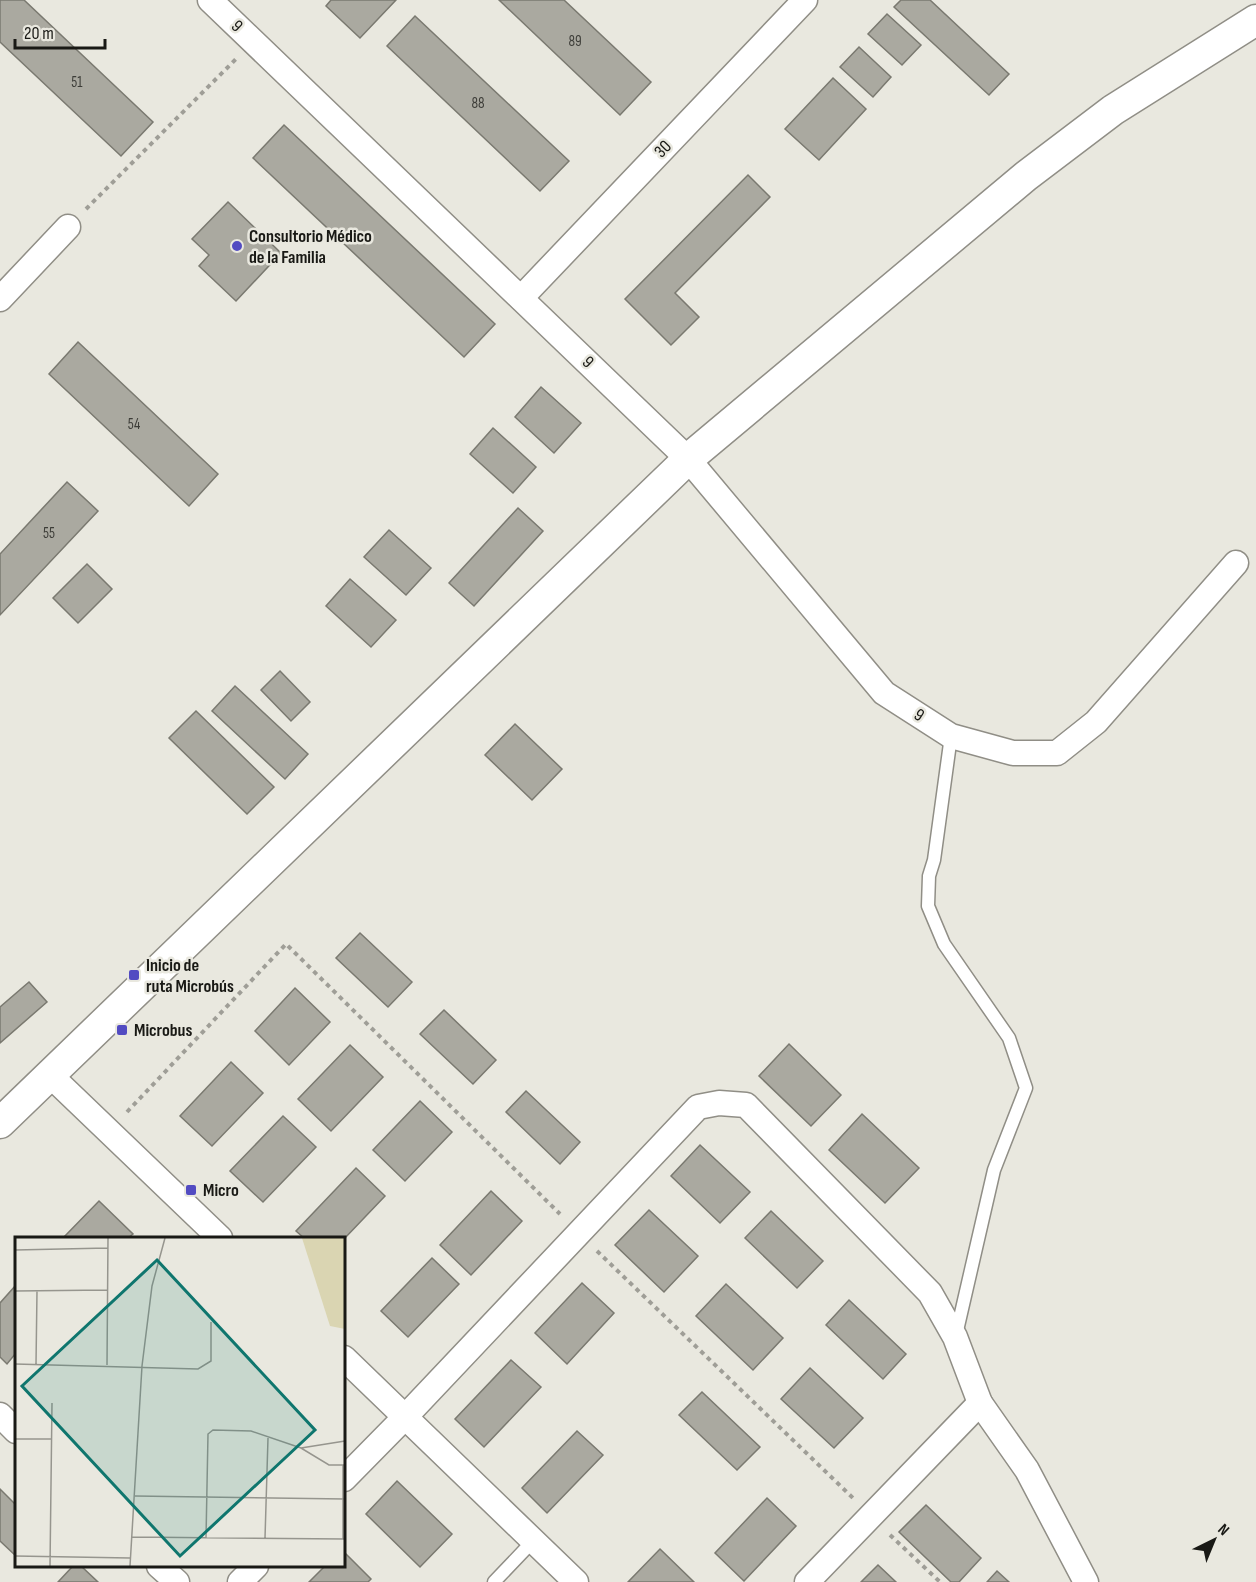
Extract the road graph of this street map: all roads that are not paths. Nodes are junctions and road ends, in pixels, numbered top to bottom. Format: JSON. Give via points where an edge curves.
{"nodes":[{"id":1,"x":210,"y":0,"type":"edge"},
{"id":2,"x":805,"y":0,"type":"edge"},
{"id":3,"x":1256,"y":20,"type":"edge"},
{"id":4,"x":68,"y":227,"type":"road end"},
{"id":5,"x":521,"y":298,"type":"junction"},
{"id":6,"x":0,"y":299,"type":"edge"},
{"id":7,"x":688,"y":459,"type":"junction"},
{"id":8,"x":1236,"y":563,"type":"dead end"},
{"id":9,"x":951,"y":736,"type":"junction"},
{"id":10,"x":51,"y":1076,"type":"junction"},
{"id":11,"x":0,"y":1123,"type":"edge"},
{"id":12,"x":218,"y":1237,"type":"edge"},
{"id":13,"x":955,"y":1337,"type":"junction"},
{"id":14,"x":345,"y":1359,"type":"edge"},
{"id":15,"x":980,"y":1403,"type":"junction"},
{"id":16,"x":0,"y":1415,"type":"edge"},
{"id":17,"x":405,"y":1417,"type":"junction"},
{"id":18,"x":15,"y":1430,"type":"edge"},
{"id":19,"x":345,"y":1478,"type":"edge"},
{"id":20,"x":533,"y":1540,"type":"junction"},
{"id":21,"x":160,"y":1567,"type":"edge"},
{"id":22,"x":255,"y":1567,"type":"edge"},
{"id":23,"x":177,"y":1582,"type":"edge"},
{"id":24,"x":240,"y":1582,"type":"edge"},
{"id":25,"x":494,"y":1582,"type":"edge"},
{"id":26,"x":576,"y":1582,"type":"edge"},
{"id":27,"x":807,"y":1582,"type":"edge"},
{"id":28,"x":1086,"y":1582,"type":"edge"}],
"edges":[{"from":1,"to":5,"type":"street","name":"9"},
{"from":2,"to":5,"type":"street","name":"30"},
{"from":3,"to":7,"type":"street","via":[[1113,110],[1026,176]]},
{"from":4,"to":6,"type":"street"},
{"from":5,"to":7,"type":"street","name":"9"},
{"from":7,"to":9,"type":"street","name":"9","via":[[884,693]]},
{"from":7,"to":10,"type":"street"},
{"from":8,"to":9,"type":"street","name":"9","via":[[1096,722],[1057,753],[1013,753]]},
{"from":9,"to":13,"type":"lane","via":[[929,876],[928,906],[944,944],[1009,1038],[1026,1088],[994,1170]]},
{"from":10,"to":11,"type":"street"},
{"from":10,"to":12,"type":"street"},
{"from":13,"to":15,"type":"street"},
{"from":13,"to":17,"type":"street","via":[[930,1293],[746,1105],[719,1102],[699,1107]]},
{"from":14,"to":17,"type":"street"},
{"from":15,"to":27,"type":"street"},
{"from":15,"to":28,"type":"street","via":[[1027,1470]]},
{"from":16,"to":18,"type":"street"},
{"from":17,"to":19,"type":"street"},
{"from":17,"to":20,"type":"street"},
{"from":20,"to":25,"type":"lane"},
{"from":20,"to":26,"type":"street"},
{"from":21,"to":23,"type":"street"},
{"from":22,"to":24,"type":"street"}]}
